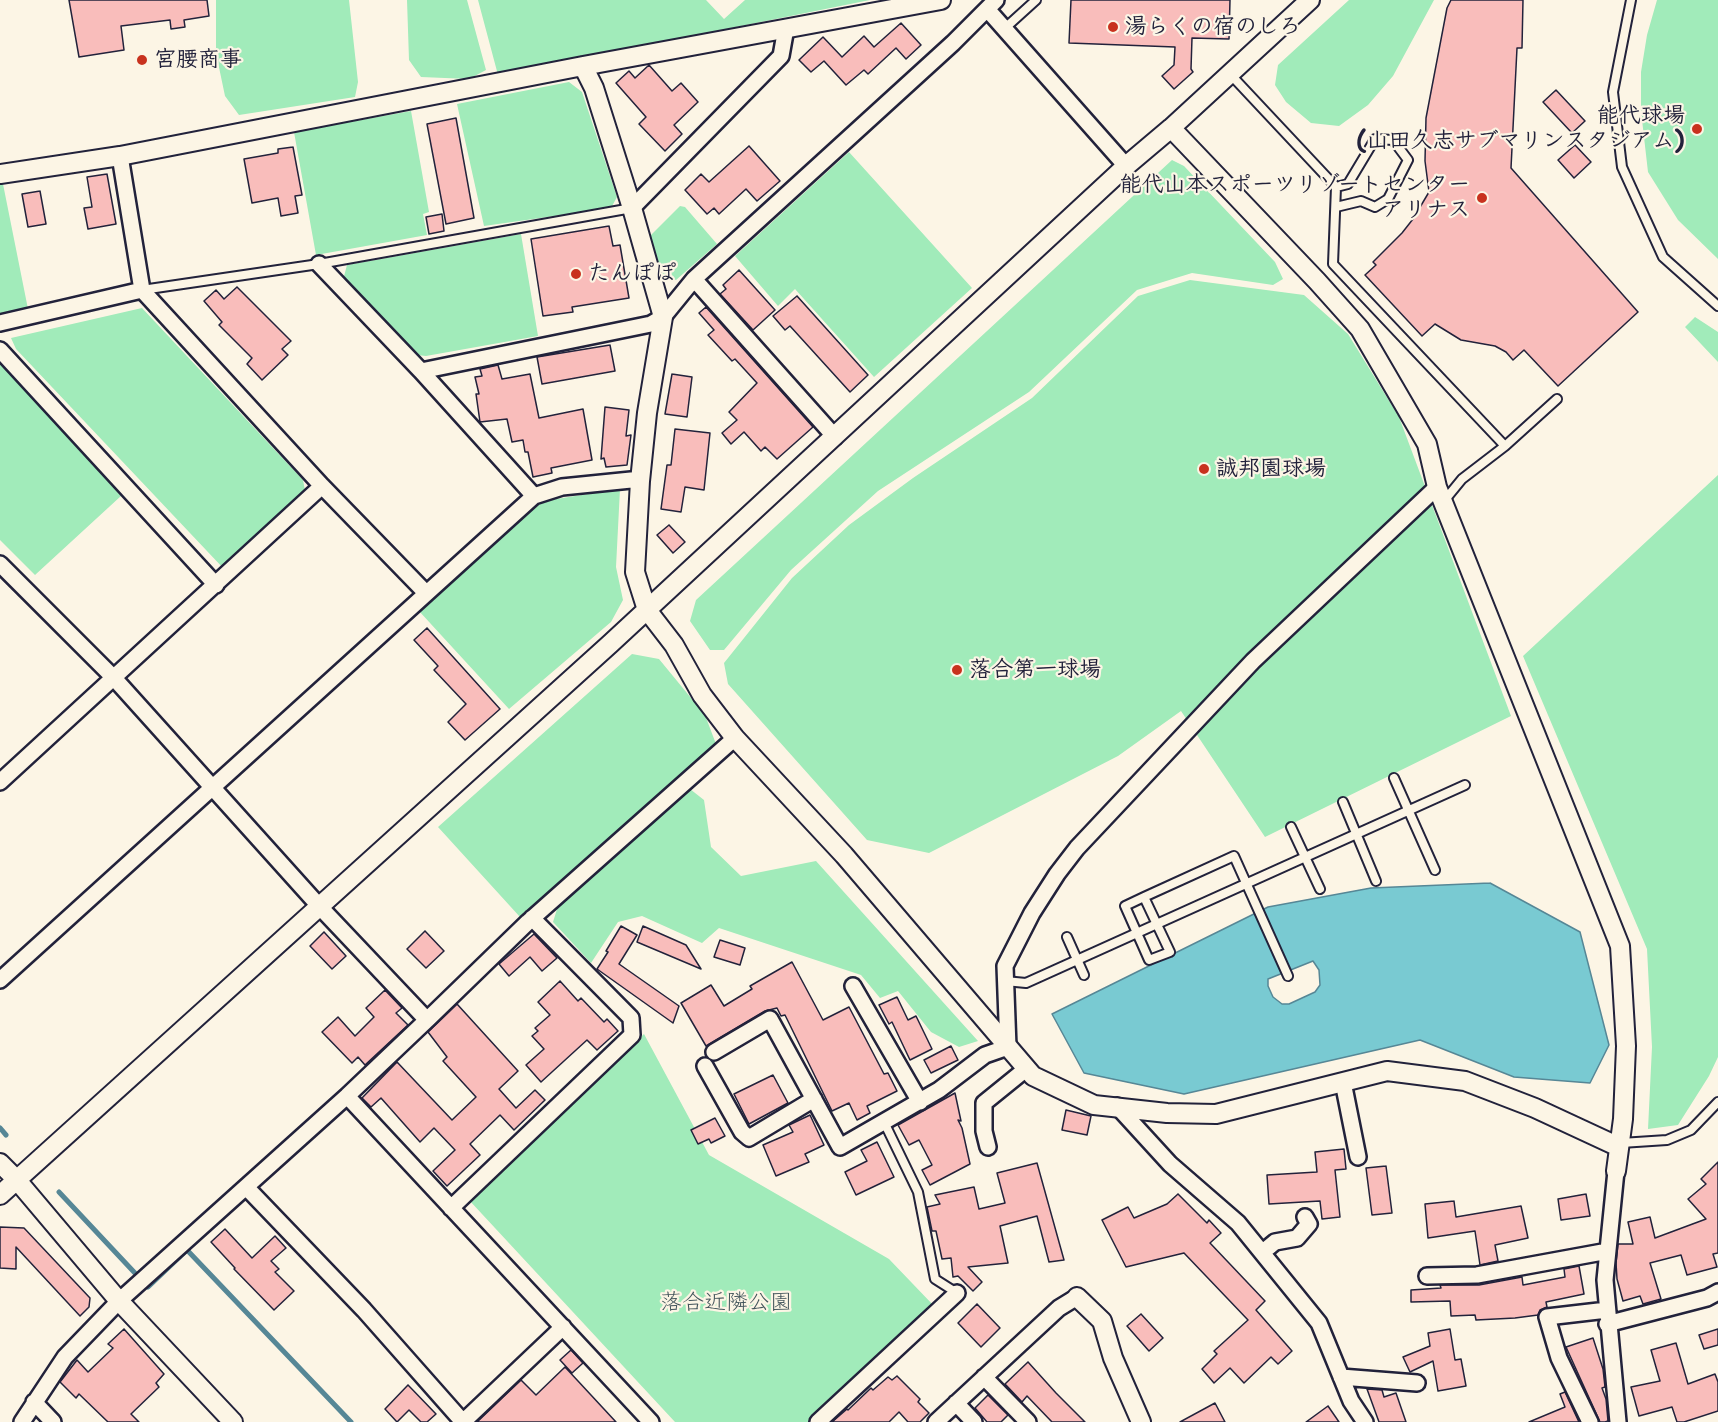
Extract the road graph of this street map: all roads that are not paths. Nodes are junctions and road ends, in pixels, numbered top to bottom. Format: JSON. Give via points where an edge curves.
{"nodes":[{"id":1,"x":941,"y":0,"type":"edge"},
{"id":2,"x":1036,"y":0,"type":"edge"},
{"id":3,"x":1310,"y":0,"type":"edge"},
{"id":4,"x":1631,"y":0,"type":"edge"},
{"id":5,"x":991,"y":4,"type":"edge"},
{"id":6,"x":786,"y":28,"type":"junction"},
{"id":7,"x":1004,"y":29,"type":"junction"},
{"id":8,"x":584,"y":66,"type":"junction"},
{"id":9,"x":1230,"y":74,"type":"junction"},
{"id":10,"x":1171,"y":128,"type":"junction"},
{"id":11,"x":120,"y":156,"type":"junction"},
{"id":12,"x":1126,"y":166,"type":"junction"},
{"id":13,"x":0,"y":174,"type":"edge"},
{"id":14,"x":1336,"y":187,"type":"junction"},
{"id":15,"x":1336,"y":207,"type":"junction"},
{"id":16,"x":632,"y":208,"type":"junction"},
{"id":17,"x":319,"y":264,"type":"junction"},
{"id":18,"x":694,"y":279,"type":"junction"},
{"id":19,"x":142,"y":290,"type":"junction"},
{"id":20,"x":1718,"y":306,"type":"edge"},
{"id":21,"x":663,"y":317,"type":"junction"},
{"id":22,"x":0,"y":323,"type":"edge"},
{"id":23,"x":0,"y":350,"type":"edge"},
{"id":24,"x":421,"y":371,"type":"junction"},
{"id":25,"x":1557,"y":399,"type":"dead end"},
{"id":26,"x":835,"y":437,"type":"junction"},
{"id":27,"x":1505,"y":446,"type":"junction"},
{"id":28,"x":640,"y":482,"type":"junction"},
{"id":29,"x":322,"y":486,"type":"junction"},
{"id":30,"x":1440,"y":495,"type":"junction"},
{"id":31,"x":534,"y":496,"type":"junction"},
{"id":32,"x":3,"y":575,"type":"edge"},
{"id":33,"x":216,"y":585,"type":"junction"},
{"id":34,"x":426,"y":593,"type":"junction"},
{"id":35,"x":647,"y":610,"type":"junction"},
{"id":36,"x":114,"y":678,"type":"junction"},
{"id":37,"x":735,"y":738,"type":"junction"},
{"id":38,"x":1394,"y":778,"type":"dead end"},
{"id":39,"x":0,"y":782,"type":"edge"},
{"id":40,"x":1465,"y":785,"type":"dead end"},
{"id":41,"x":211,"y":787,"type":"junction"},
{"id":42,"x":1343,"y":802,"type":"dead end"},
{"id":43,"x":1408,"y":810,"type":"junction"},
{"id":44,"x":1292,"y":827,"type":"dead end"},
{"id":45,"x":1356,"y":833,"type":"junction"},
{"id":46,"x":1304,"y":857,"type":"junction"},
{"id":47,"x":1436,"y":870,"type":"dead end"},
{"id":48,"x":1376,"y":881,"type":"dead end"},
{"id":49,"x":1246,"y":883,"type":"junction"},
{"id":50,"x":1320,"y":889,"type":"dead end"},
{"id":51,"x":1144,"y":897,"type":"junction"},
{"id":52,"x":320,"y":907,"type":"junction"},
{"id":53,"x":532,"y":918,"type":"junction"},
{"id":54,"x":1158,"y":923,"type":"junction"},
{"id":55,"x":1137,"y":932,"type":"junction"},
{"id":56,"x":1067,"y":937,"type":"dead end"},
{"id":57,"x":1077,"y":960,"type":"junction"},
{"id":58,"x":1084,"y":975,"type":"dead end"},
{"id":59,"x":1288,"y":976,"type":"dead end"},
{"id":60,"x":0,"y":980,"type":"edge"},
{"id":61,"x":1005,"y":981,"type":"junction"},
{"id":62,"x":853,"y":986,"type":"dead end"},
{"id":63,"x":427,"y":1020,"type":"junction"},
{"id":64,"x":1008,"y":1047,"type":"junction"},
{"id":65,"x":714,"y":1052,"type":"dead end"},
{"id":66,"x":705,"y":1066,"type":"dead end"},
{"id":67,"x":1026,"y":1069,"type":"junction"},
{"id":68,"x":1343,"y":1082,"type":"junction"},
{"id":69,"x":347,"y":1096,"type":"junction"},
{"id":70,"x":814,"y":1099,"type":"junction"},
{"id":71,"x":920,"y":1102,"type":"junction"},
{"id":72,"x":1718,"y":1102,"type":"edge"},
{"id":73,"x":1117,"y":1107,"type":"junction"},
{"id":74,"x":884,"y":1121,"type":"junction"},
{"id":75,"x":1620,"y":1145,"type":"junction"},
{"id":76,"x":988,"y":1147,"type":"dead end"},
{"id":77,"x":1358,"y":1157,"type":"dead end"},
{"id":78,"x":0,"y":1163,"type":"edge"},
{"id":79,"x":1616,"y":1171,"type":"joint"},
{"id":80,"x":16,"y":1179,"type":"junction"},
{"id":81,"x":246,"y":1187,"type":"junction"},
{"id":82,"x":0,"y":1195,"type":"edge"},
{"id":83,"x":451,"y":1208,"type":"junction"},
{"id":84,"x":1305,"y":1217,"type":"dead end"},
{"id":85,"x":1263,"y":1251,"type":"junction"},
{"id":86,"x":1608,"y":1251,"type":"junction"},
{"id":87,"x":1427,"y":1276,"type":"dead end"},
{"id":88,"x":1718,"y":1292,"type":"edge"},
{"id":89,"x":957,"y":1293,"type":"joint"},
{"id":90,"x":1077,"y":1297,"type":"joint"},
{"id":91,"x":119,"y":1301,"type":"junction"},
{"id":92,"x":1607,"y":1317,"type":"junction"},
{"id":93,"x":564,"y":1327,"type":"junction"},
{"id":94,"x":984,"y":1377,"type":"junction"},
{"id":95,"x":1341,"y":1377,"type":"junction"},
{"id":96,"x":1417,"y":1383,"type":"dead end"},
{"id":97,"x":34,"y":1402,"type":"junction"},
{"id":98,"x":956,"y":1403,"type":"junction"},
{"id":99,"x":22,"y":1422,"type":"edge"},
{"id":100,"x":53,"y":1422,"type":"edge"},
{"id":101,"x":232,"y":1422,"type":"edge"},
{"id":102,"x":463,"y":1422,"type":"edge"},
{"id":103,"x":651,"y":1422,"type":"edge"},
{"id":104,"x":818,"y":1422,"type":"edge"},
{"id":105,"x":936,"y":1422,"type":"edge"},
{"id":106,"x":974,"y":1422,"type":"edge"},
{"id":107,"x":1028,"y":1422,"type":"edge"},
{"id":108,"x":1141,"y":1422,"type":"edge"},
{"id":109,"x":1365,"y":1422,"type":"edge"},
{"id":110,"x":1590,"y":1422,"type":"edge"},
{"id":111,"x":1618,"y":1422,"type":"edge"}],
"edges":[{"from":1,"to":6,"type":"street"},
{"from":2,"to":7,"type":"lane"},
{"from":3,"to":9,"type":"street"},
{"from":4,"to":20,"type":"lane","via":[[1613,92],[1622,167],[1663,257]]},
{"from":5,"to":7,"type":"street"},
{"from":5,"to":18,"type":"street"},
{"from":6,"to":8,"type":"street"},
{"from":6,"to":16,"type":"street","via":[[781,56]]},
{"from":7,"to":12,"type":"street"},
{"from":8,"to":11,"type":"street"},
{"from":8,"to":16,"type":"street"},
{"from":9,"to":10,"type":"street"},
{"from":9,"to":14,"type":"lane"},
{"from":10,"to":12,"type":"street"},
{"from":10,"to":30,"type":"street","via":[[1360,329],[1426,444]]},
{"from":11,"to":13,"type":"street"},
{"from":11,"to":19,"type":"street"},
{"from":12,"to":26,"type":"street"},
{"from":14,"to":15,"type":"lane"},
{"from":14,"to":15,"type":"lane","via":[[1348,184],[1375,139],[1393,140],[1408,160],[1388,199],[1375,207],[1361,201]]},
{"from":15,"to":27,"type":"lane","via":[[1333,264]]},
{"from":16,"to":17,"type":"lane"},
{"from":16,"to":21,"type":"street"},
{"from":17,"to":19,"type":"lane"},
{"from":17,"to":24,"type":"street"},
{"from":18,"to":21,"type":"street"},
{"from":18,"to":26,"type":"street"},
{"from":19,"to":22,"type":"street"},
{"from":19,"to":29,"type":"street"},
{"from":21,"to":24,"type":"street","via":[[651,324]]},
{"from":21,"to":28,"type":"street"},
{"from":23,"to":33,"type":"street"},
{"from":24,"to":31,"type":"street"},
{"from":25,"to":27,"type":"lane"},
{"from":26,"to":35,"type":"street"},
{"from":27,"to":30,"type":"lane"},
{"from":28,"to":31,"type":"street","via":[[562,487]]},
{"from":28,"to":35,"type":"street","via":[[635,572]]},
{"from":29,"to":33,"type":"street"},
{"from":29,"to":34,"type":"street"},
{"from":30,"to":61,"type":"street","via":[[1253,661],[1077,848],[1032,914],[1005,966]]},
{"from":30,"to":75,"type":"street","via":[[1620,946],[1626,1046]]},
{"from":31,"to":34,"type":"street"},
{"from":32,"to":36,"type":"street"},
{"from":33,"to":36,"type":"street"},
{"from":34,"to":41,"type":"street"},
{"from":35,"to":37,"type":"street"},
{"from":35,"to":52,"type":"street"},
{"from":36,"to":39,"type":"street"},
{"from":36,"to":41,"type":"street"},
{"from":37,"to":53,"type":"street"},
{"from":37,"to":64,"type":"street","via":[[844,855]]},
{"from":38,"to":43,"type":"lane"},
{"from":40,"to":43,"type":"lane"},
{"from":41,"to":52,"type":"street"},
{"from":41,"to":60,"type":"street"},
{"from":42,"to":45,"type":"lane"},
{"from":43,"to":45,"type":"lane"},
{"from":43,"to":47,"type":"lane"},
{"from":44,"to":46,"type":"lane"},
{"from":45,"to":46,"type":"lane"},
{"from":45,"to":48,"type":"lane"},
{"from":46,"to":49,"type":"lane"},
{"from":46,"to":50,"type":"lane"},
{"from":49,"to":51,"type":"lane","via":[[1234,856]]},
{"from":49,"to":54,"type":"lane"},
{"from":49,"to":59,"type":"lane"},
{"from":51,"to":54,"type":"lane"},
{"from":51,"to":55,"type":"lane","via":[[1125,906]]},
{"from":52,"to":63,"type":"street"},
{"from":52,"to":80,"type":"street"},
{"from":53,"to":63,"type":"street"},
{"from":53,"to":83,"type":"street","via":[[631,1018],[632,1035]]},
{"from":54,"to":55,"type":"lane"},
{"from":54,"to":55,"type":"lane","via":[[1170,952],[1149,960]]},
{"from":55,"to":57,"type":"lane"},
{"from":56,"to":57,"type":"lane"},
{"from":57,"to":58,"type":"lane"},
{"from":57,"to":61,"type":"lane","via":[[1026,983]]},
{"from":61,"to":64,"type":"street"},
{"from":62,"to":71,"type":"street"},
{"from":63,"to":69,"type":"street"},
{"from":64,"to":67,"type":"street"},
{"from":64,"to":71,"type":"street","via":[[985,1055]]},
{"from":65,"to":70,"type":"street","via":[[770,1019]]},
{"from":66,"to":70,"type":"street","via":[[749,1138]]},
{"from":67,"to":73,"type":"street","via":[[1032,1076],[1094,1105]]},
{"from":67,"to":76,"type":"street","via":[[984,1103]]},
{"from":68,"to":73,"type":"street","via":[[1216,1114]]},
{"from":68,"to":75,"type":"street","via":[[1387,1071],[1465,1081]]},
{"from":68,"to":77,"type":"street"},
{"from":69,"to":81,"type":"street"},
{"from":69,"to":83,"type":"street"},
{"from":70,"to":74,"type":"street","via":[[840,1148]]},
{"from":71,"to":74,"type":"street"},
{"from":72,"to":75,"type":"lane","via":[[1691,1130],[1667,1140]]},
{"from":73,"to":85,"type":"street","via":[[1170,1164],[1238,1223]]},
{"from":74,"to":89,"type":"lane","via":[[918,1192],[935,1279]]},
{"from":75,"to":79,"type":"street"},
{"from":78,"to":80,"type":"street"},
{"from":79,"to":86,"type":"street"},
{"from":80,"to":82,"type":"street"},
{"from":80,"to":91,"type":"street"},
{"from":81,"to":91,"type":"street"},
{"from":81,"to":102,"type":"street"},
{"from":83,"to":93,"type":"street"},
{"from":84,"to":85,"type":"street","via":[[1309,1224],[1297,1238],[1275,1242]]},
{"from":85,"to":95,"type":"street","via":[[1319,1323]]},
{"from":86,"to":87,"type":"street","via":[[1477,1275]]},
{"from":86,"to":92,"type":"street"},
{"from":88,"to":92,"type":"street","via":[[1707,1298]]},
{"from":89,"to":104,"type":"street"},
{"from":90,"to":94,"type":"street","via":[[1059,1308]]},
{"from":90,"to":108,"type":"street","via":[[1102,1321],[1113,1358]]},
{"from":91,"to":97,"type":"street","via":[[65,1358]]},
{"from":91,"to":101,"type":"street"},
{"from":92,"to":110,"type":"street","via":[[1547,1317],[1559,1358]]},
{"from":92,"to":111,"type":"street"},
{"from":93,"to":102,"type":"street"},
{"from":93,"to":103,"type":"street"},
{"from":94,"to":98,"type":"street"},
{"from":94,"to":107,"type":"street"},
{"from":95,"to":96,"type":"street"},
{"from":95,"to":109,"type":"street"},
{"from":97,"to":99,"type":"street"},
{"from":97,"to":100,"type":"street"},
{"from":98,"to":105,"type":"street"},
{"from":98,"to":106,"type":"street"}]}
